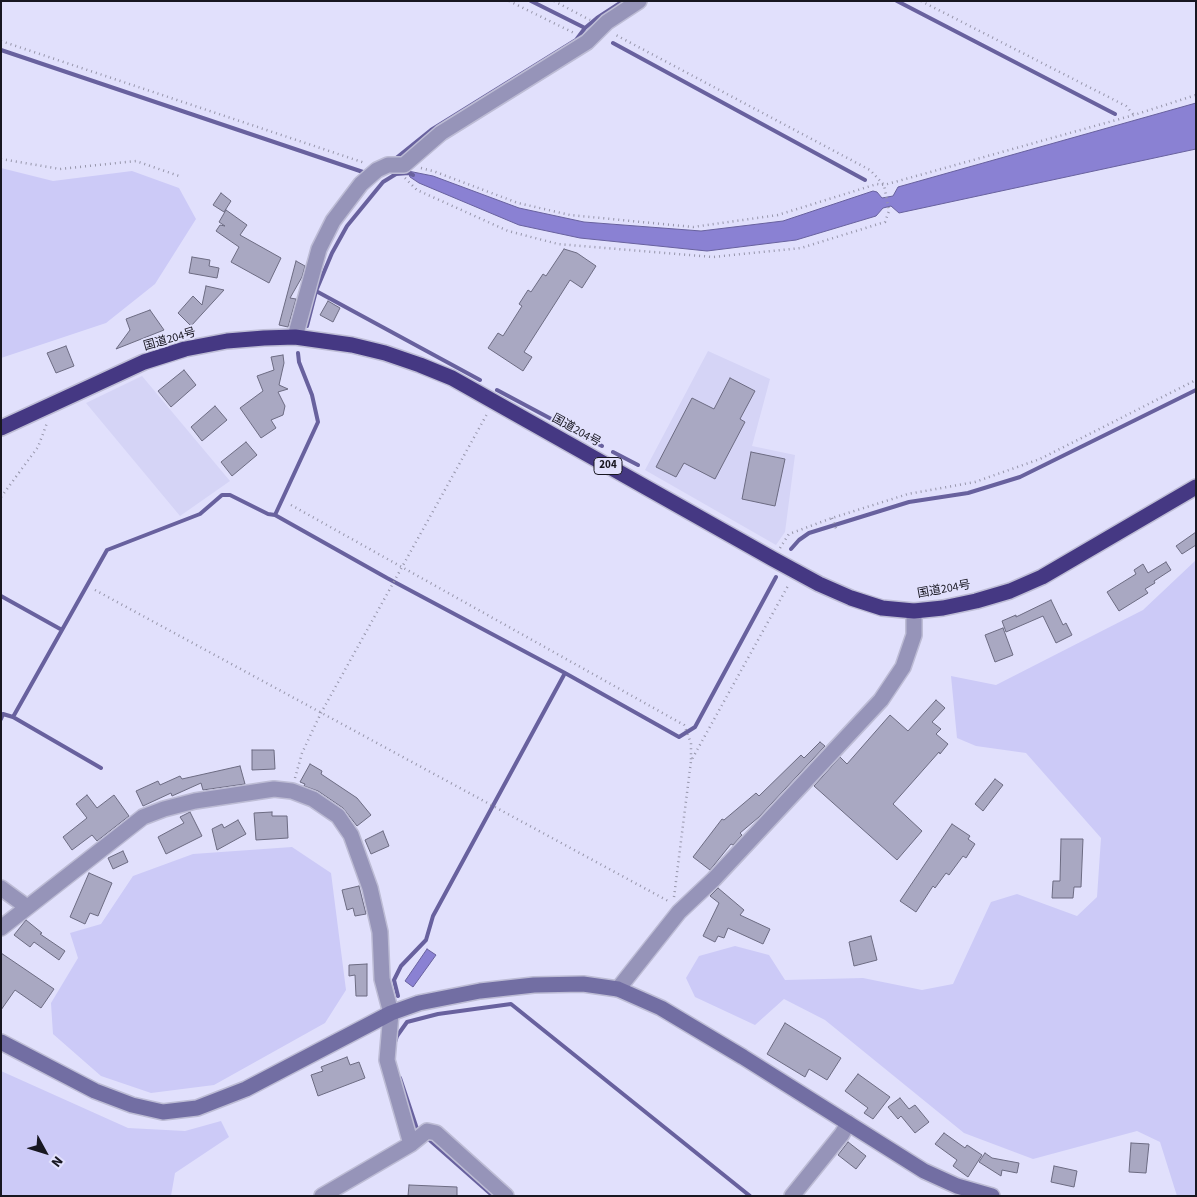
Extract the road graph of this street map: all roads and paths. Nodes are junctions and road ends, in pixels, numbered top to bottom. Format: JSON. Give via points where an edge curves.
{"nodes":[{"id":1,"x":509,"y":1,"type":"edge"},
{"id":2,"x":554,"y":1,"type":"edge"},
{"id":3,"x":639,"y":1,"type":"edge"},
{"id":4,"x":921,"y":1,"type":"edge"},
{"id":5,"x":586,"y":18,"type":"dead end"},
{"id":6,"x":599,"y":28,"type":"junction"},
{"id":7,"x":575,"y":34,"type":"dead end"},
{"id":8,"x":1,"y":40,"type":"edge"},
{"id":9,"x":1196,"y":95,"type":"edge"},
{"id":10,"x":1134,"y":115,"type":"junction"},
{"id":11,"x":1,"y":159,"type":"edge"},
{"id":12,"x":395,"y":169,"type":"junction"},
{"id":13,"x":179,"y":176,"type":"dead end"},
{"id":14,"x":884,"y":184,"type":"junction"},
{"id":15,"x":295,"y":337,"type":"junction"},
{"id":16,"x":1196,"y":380,"type":"edge"},
{"id":17,"x":494,"y":402,"type":"junction"},
{"id":18,"x":47,"y":407,"type":"junction"},
{"id":19,"x":1,"y":428,"type":"edge"},
{"id":20,"x":1196,"y":487,"type":"edge"},
{"id":21,"x":1,"y":497,"type":"edge"},
{"id":22,"x":291,"y":505,"type":"dead end"},
{"id":23,"x":832,"y":518,"type":"junction"},
{"id":24,"x":837,"y":531,"type":"dead end"},
{"id":25,"x":773,"y":559,"type":"junction"},
{"id":26,"x":401,"y":568,"type":"junction"},
{"id":27,"x":796,"y":572,"type":"junction"},
{"id":28,"x":94,"y":590,"type":"dead end"},
{"id":29,"x":914,"y":611,"type":"junction"},
{"id":30,"x":321,"y":713,"type":"junction"},
{"id":31,"x":691,"y":761,"type":"junction"},
{"id":32,"x":292,"y":791,"type":"junction"},
{"id":33,"x":1,"y":888,"type":"edge"},
{"id":34,"x":27,"y":907,"type":"junction"},
{"id":35,"x":1,"y":928,"type":"edge"},
{"id":36,"x":618,"y":989,"type":"junction"},
{"id":37,"x":391,"y":1013,"type":"junction"},
{"id":38,"x":1,"y":1042,"type":"edge"},
{"id":39,"x":848,"y":1123,"type":"junction"},
{"id":40,"x":419,"y":1138,"type":"junction"},
{"id":41,"x":322,"y":1196,"type":"edge"},
{"id":42,"x":506,"y":1196,"type":"edge"},
{"id":43,"x":792,"y":1196,"type":"edge"},
{"id":44,"x":992,"y":1196,"type":"edge"}],
"edges":[{"from":1,"to":7,"type":"path"},
{"from":2,"to":5,"type":"path"},
{"from":3,"to":6,"type":"street"},
{"from":4,"to":10,"type":"path","via":[[1126,106]]},
{"from":6,"to":12,"type":"street","via":[[587,42],[441,133]]},
{"from":6,"to":14,"type":"path","via":[[618,35],[861,165]]},
{"from":8,"to":12,"type":"path","via":[[370,164]]},
{"from":9,"to":10,"type":"path"},
{"from":10,"to":14,"type":"path"},
{"from":11,"to":13,"type":"path","via":[[60,169],[136,161]]},
{"from":12,"to":14,"type":"path","via":[[433,171],[518,203],[570,215],[693,227],[778,214]]},
{"from":12,"to":14,"type":"path","via":[[417,190],[508,231],[558,244],[713,257],[801,248],[885,222],[889,211]]},
{"from":12,"to":15,"type":"street","via":[[361,184],[333,221],[319,249]]},
{"from":15,"to":17,"type":"highway","name":"国道204号","number":"204","via":[[352,344],[386,353],[452,378]]},
{"from":15,"to":18,"type":"highway","name":"国道204号","number":"204","via":[[227,341],[185,349],[144,362]]},
{"from":16,"to":23,"type":"path","via":[[1040,459],[975,482],[908,494]]},
{"from":17,"to":25,"type":"highway","name":"国道204号","number":"204"},
{"from":17,"to":26,"type":"path"},
{"from":18,"to":19,"type":"highway","name":"国道204号","number":"204"},
{"from":18,"to":21,"type":"path","via":[[47,425],[38,447]]},
{"from":20,"to":29,"type":"highway","name":"国道204号","number":"204","via":[[1042,577],[976,601]]},
{"from":22,"to":26,"type":"path"},
{"from":23,"to":24,"type":"path"},
{"from":23,"to":25,"type":"path","via":[[790,534]]},
{"from":25,"to":27,"type":"highway","name":"国道204号","number":"204"},
{"from":26,"to":30,"type":"path"},
{"from":26,"to":31,"type":"path","via":[[684,725],[691,743]]},
{"from":27,"to":29,"type":"highway","name":"国道204号","number":"204","via":[[851,598],[882,608]]},
{"from":27,"to":31,"type":"path"},
{"from":28,"to":30,"type":"path"},
{"from":29,"to":36,"type":"street","via":[[914,635],[903,667],[881,700],[714,879],[679,912]]},
{"from":30,"to":31,"type":"path","via":[[674,904]]},
{"from":30,"to":32,"type":"path","via":[[302,753]]},
{"from":32,"to":34,"type":"street","via":[[274,789],[195,801],[143,818]]},
{"from":32,"to":37,"type":"street","via":[[313,799],[338,816],[352,835],[370,888],[380,932],[382,979]]},
{"from":33,"to":34,"type":"street"},
{"from":34,"to":35,"type":"street"},
{"from":36,"to":37,"type":"street","via":[[583,984],[534,985],[480,991],[419,1003]]},
{"from":36,"to":39,"type":"street","via":[[661,1008]]},
{"from":37,"to":38,"type":"street","via":[[246,1089],[197,1108],[163,1112],[95,1092]]},
{"from":37,"to":40,"type":"street","via":[[387,1060]]},
{"from":39,"to":43,"type":"street"},
{"from":39,"to":44,"type":"street","via":[[924,1170],[957,1186]]},
{"from":40,"to":41,"type":"street"},
{"from":40,"to":42,"type":"street","via":[[436,1133]]}]}
